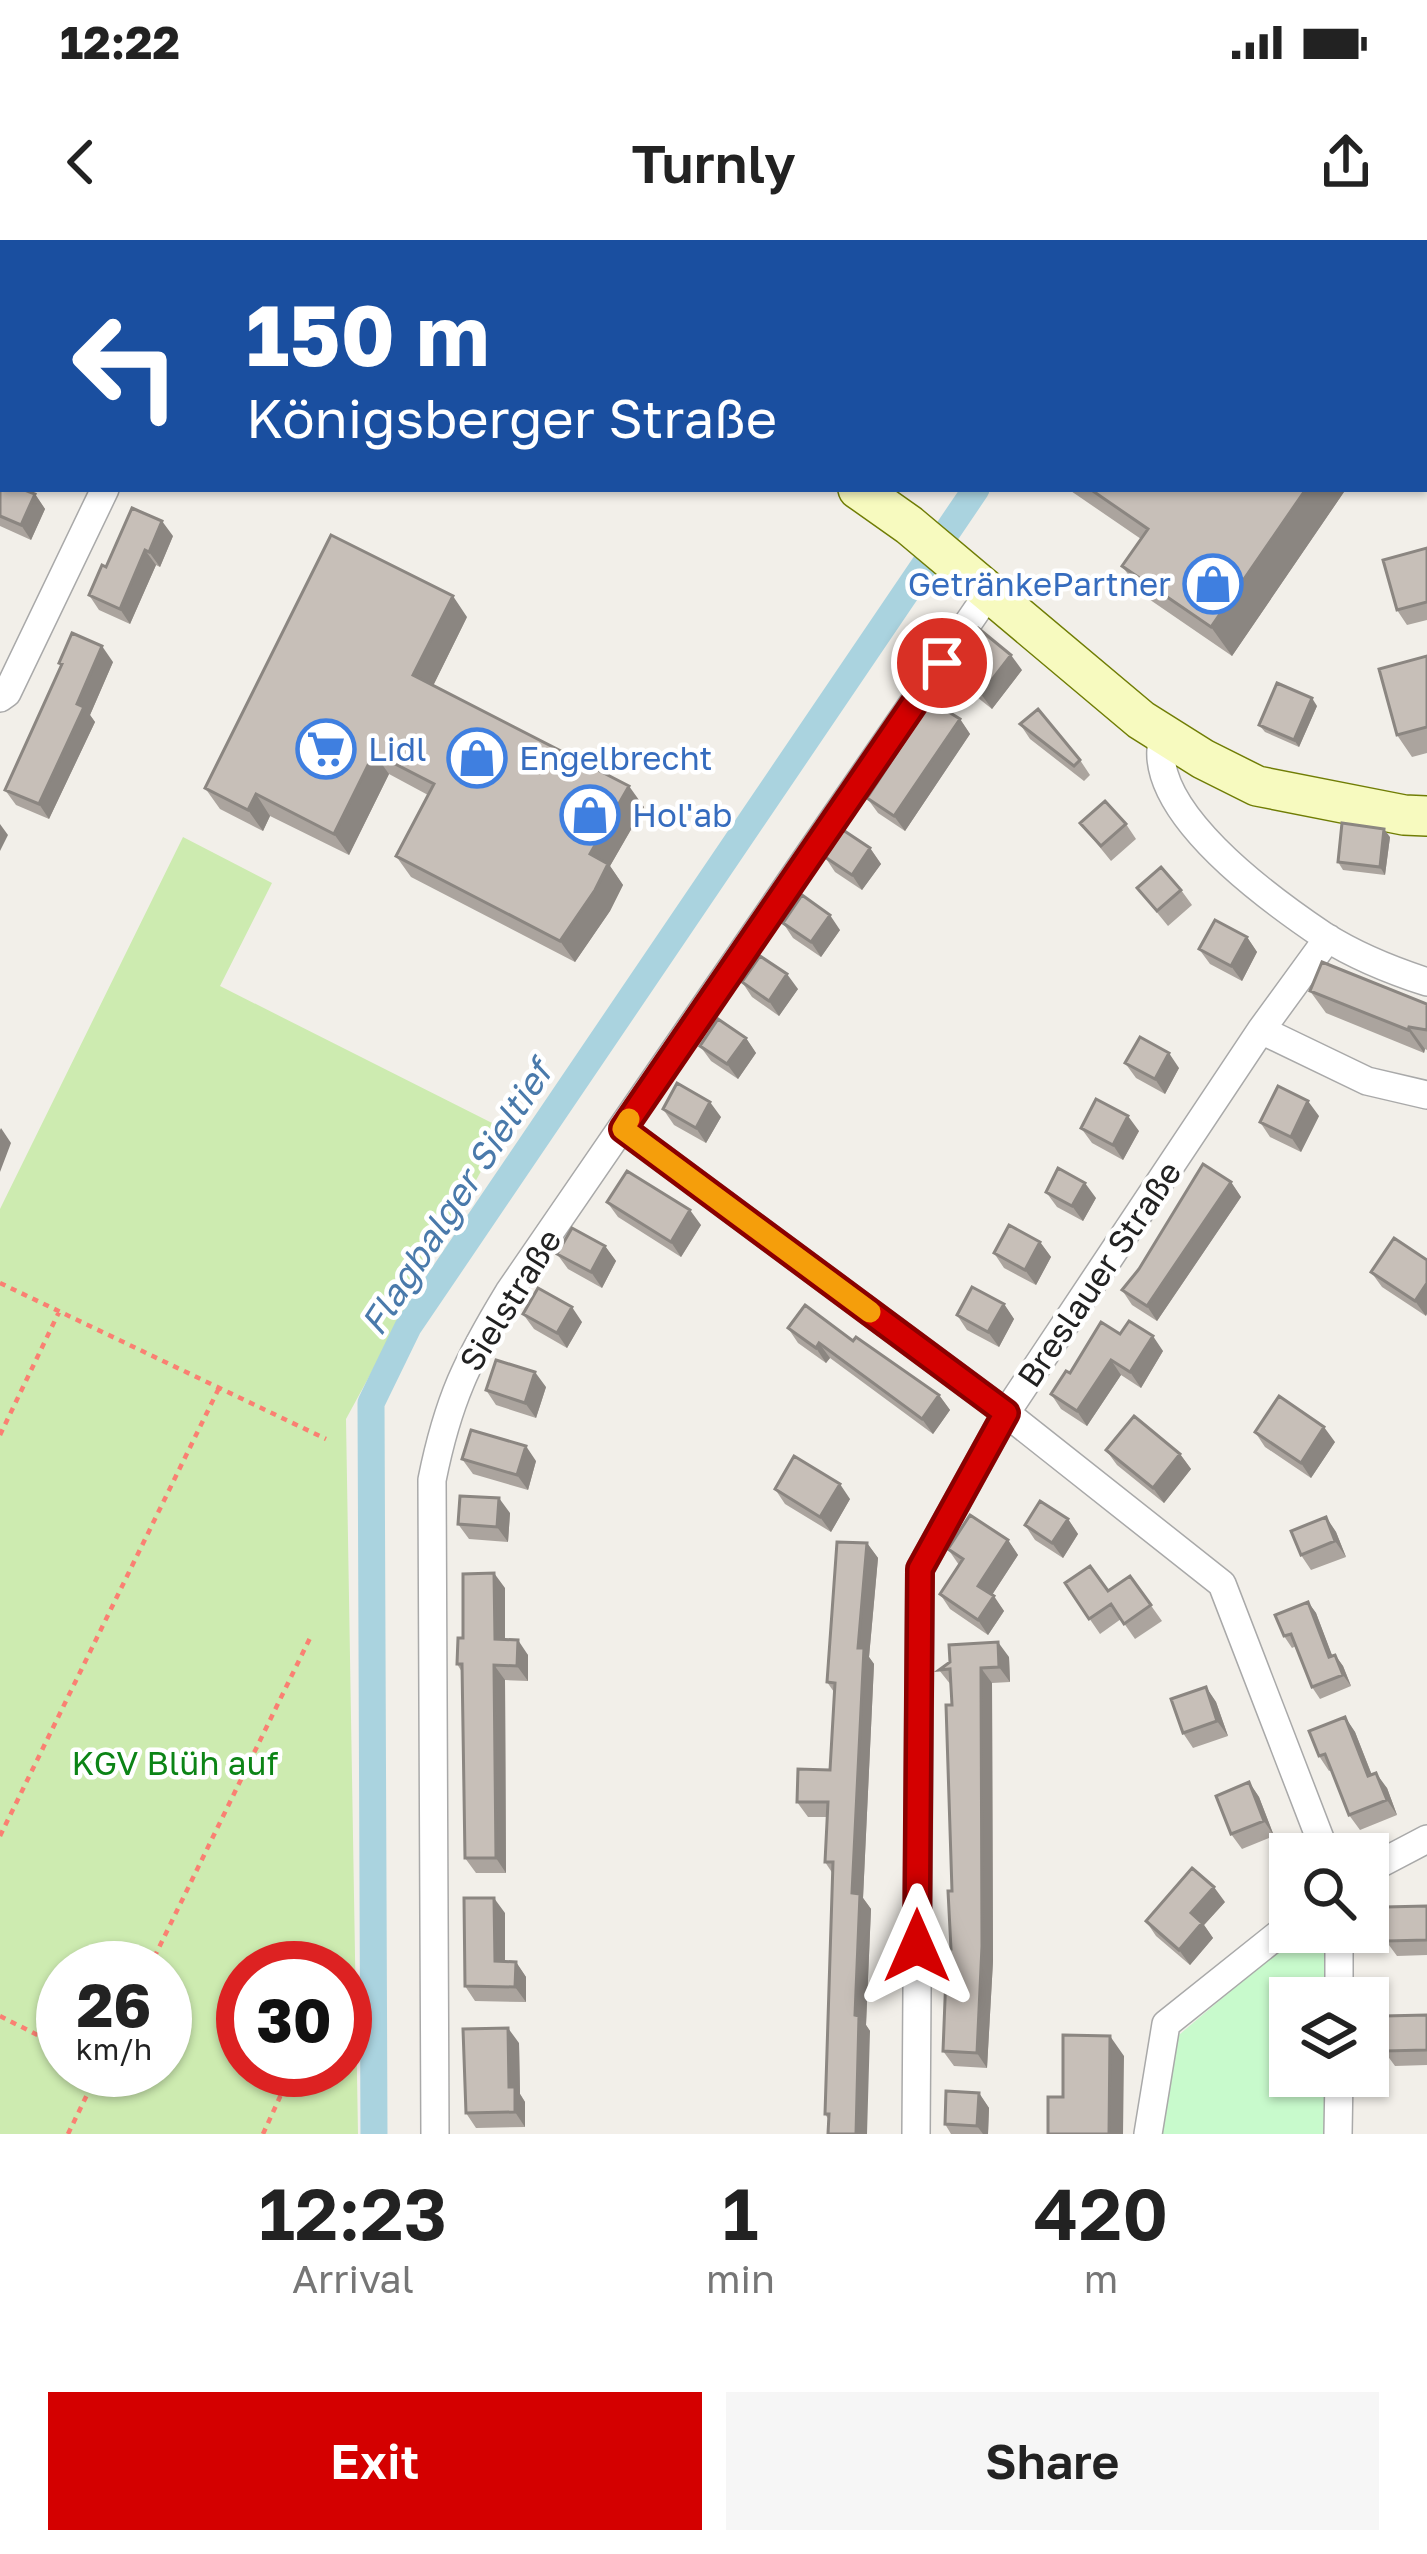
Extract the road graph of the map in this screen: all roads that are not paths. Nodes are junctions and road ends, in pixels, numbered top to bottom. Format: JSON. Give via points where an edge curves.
{"nodes":[{"id":1,"x":104,"y":492,"type":"edge"},
{"id":2,"x":862,"y":492,"type":"edge"},
{"id":3,"x":975,"y":583,"type":"junction"},
{"id":4,"x":0,"y":698,"type":"edge"},
{"id":5,"x":1164,"y":734,"type":"junction"},
{"id":6,"x":1427,"y":816,"type":"edge"},
{"id":7,"x":1328,"y":938,"type":"junction"},
{"id":8,"x":1427,"y":982,"type":"edge"},
{"id":9,"x":1261,"y":1030,"type":"junction"},
{"id":10,"x":1427,"y":1095,"type":"edge"},
{"id":11,"x":623,"y":1129,"type":"junction"},
{"id":12,"x":1006,"y":1413,"type":"junction"},
{"id":13,"x":1318,"y":1833,"type":"edge"},
{"id":14,"x":1427,"y":1839,"type":"edge"},
{"id":15,"x":1389,"y":1859,"type":"edge"},
{"id":16,"x":1269,"y":1942,"type":"edge"},
{"id":17,"x":1339,"y":2097,"type":"edge"},
{"id":18,"x":435,"y":2134,"type":"edge"},
{"id":19,"x":916,"y":2134,"type":"edge"},
{"id":20,"x":1148,"y":2134,"type":"edge"},
{"id":21,"x":1338,"y":2134,"type":"edge"}],
"edges":[{"from":1,"to":4,"type":"street"},
{"from":2,"to":3,"type":"street"},
{"from":3,"to":5,"type":"street"},
{"from":3,"to":11,"type":"street","name":"Sielstraße"},
{"from":5,"to":6,"type":"street","via":[[1257,786]]},
{"from":5,"to":7,"type":"street","via":[[1165,782],[1191,824],[1252,883]]},
{"from":7,"to":8,"type":"street"},
{"from":7,"to":9,"type":"street","name":"Breslauer Straße"},
{"from":9,"to":10,"type":"street","via":[[1367,1081]]},
{"from":9,"to":12,"type":"street","name":"Breslauer Straße"},
{"from":11,"to":12,"type":"street"},
{"from":11,"to":18,"type":"street","name":"Sielstraße","via":[[468,1360],[432,1480]]},
{"from":12,"to":13,"type":"street","via":[[1222,1584]]},
{"from":12,"to":19,"type":"street","name":"Breslauer Straße","via":[[920,1569]]},
{"from":14,"to":15,"type":"street"},
{"from":16,"to":20,"type":"street","via":[[1166,2024]]},
{"from":17,"to":21,"type":"street"}]}
